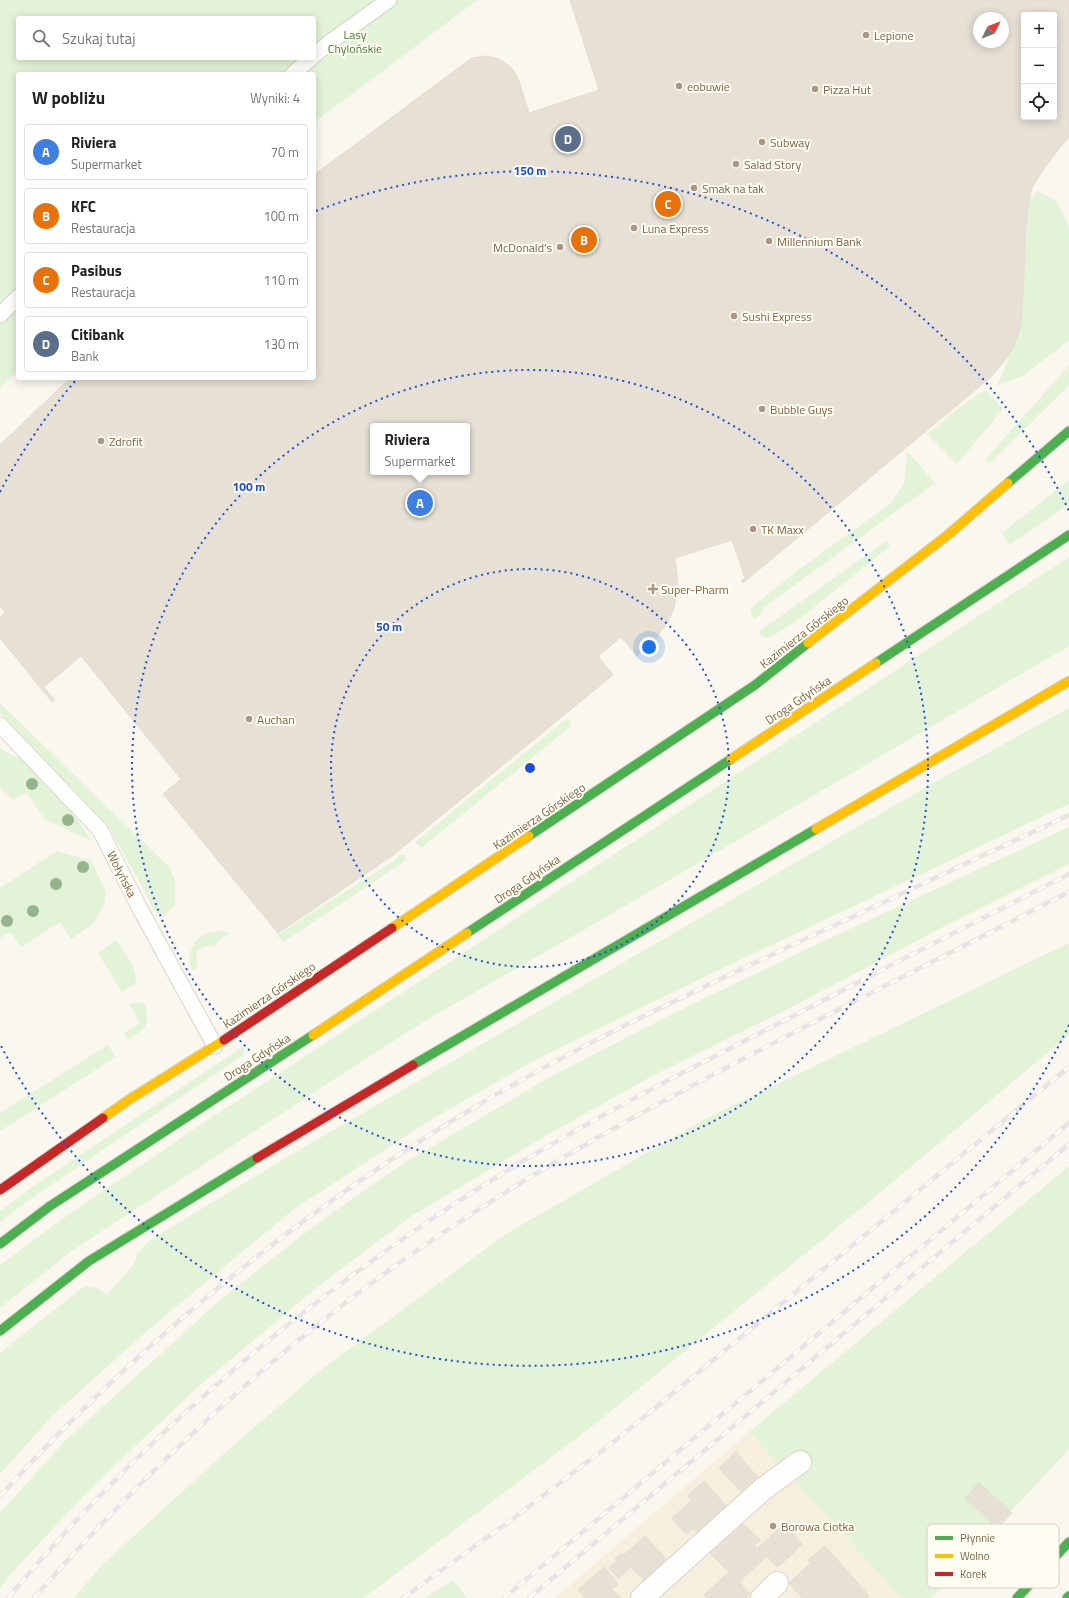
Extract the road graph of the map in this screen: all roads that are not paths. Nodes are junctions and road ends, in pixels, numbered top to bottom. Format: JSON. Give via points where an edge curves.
{"nodes":[{"id":1,"x":389,"y":0,"type":"edge"},
{"id":2,"x":316,"y":53,"type":"edge"},
{"id":3,"x":309,"y":60,"type":"edge"},
{"id":4,"x":295,"y":72,"type":"edge"},
{"id":5,"x":16,"y":299,"type":"edge"},
{"id":6,"x":0,"y":315,"type":"edge"},
{"id":7,"x":1069,"y":431,"type":"edge"},
{"id":8,"x":1069,"y":535,"type":"edge"},
{"id":9,"x":1069,"y":681,"type":"edge"},
{"id":10,"x":0,"y":725,"type":"edge"},
{"id":11,"x":215,"y":1046,"type":"junction"},
{"id":12,"x":0,"y":1190,"type":"edge"},
{"id":13,"x":0,"y":1244,"type":"edge"},
{"id":14,"x":0,"y":1331,"type":"edge"},
{"id":15,"x":800,"y":1462,"type":"dead end"},
{"id":16,"x":1069,"y":1542,"type":"edge"},
{"id":17,"x":1059,"y":1553,"type":"edge"},
{"id":18,"x":777,"y":1583,"type":"dead end"},
{"id":19,"x":1026,"y":1588,"type":"edge"},
{"id":20,"x":1069,"y":1596,"type":"edge"},
{"id":21,"x":642,"y":1598,"type":"edge"},
{"id":22,"x":762,"y":1598,"type":"edge"},
{"id":23,"x":1017,"y":1598,"type":"edge"},
{"id":24,"x":1067,"y":1598,"type":"edge"}],
"edges":[{"from":1,"to":2,"type":"lane"},
{"from":3,"to":4,"type":"lane"},
{"from":5,"to":6,"type":"lane"},
{"from":7,"to":11,"type":"main road","name":"Kazimierza Górskiego","via":[[949,534],[755,685]]},
{"from":8,"to":13,"type":"main road","name":"Droga Gdyńska","via":[[50,1206]]},
{"from":9,"to":14,"type":"main road","via":[[312,1124],[89,1261]]},
{"from":10,"to":11,"type":"lane","name":"Wołyńska","via":[[100,830]]},
{"from":11,"to":12,"type":"main road","name":"Kazimierza Górskiego","via":[[127,1101]]},
{"from":15,"to":21,"type":"street","via":[[762,1489]]},
{"from":16,"to":17,"type":"main road"},
{"from":18,"to":22,"type":"street"},
{"from":19,"to":23,"type":"main road"},
{"from":20,"to":24,"type":"main road"}]}
